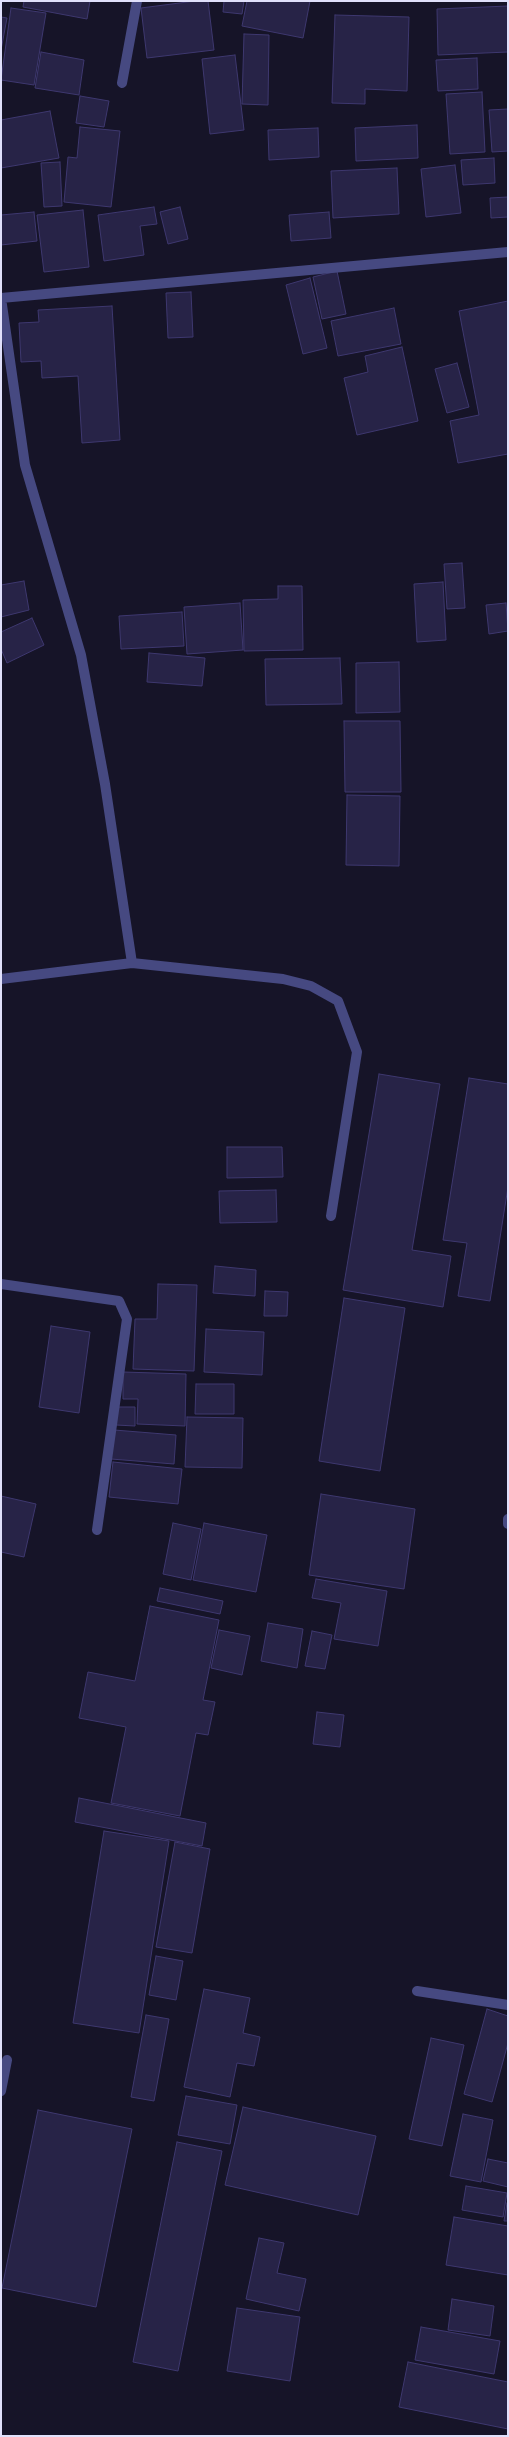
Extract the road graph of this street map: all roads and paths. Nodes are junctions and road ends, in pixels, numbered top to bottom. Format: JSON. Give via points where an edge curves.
{"nodes":[{"id":1,"x":137,"y":1,"type":"edge"},
{"id":2,"x":122,"y":83,"type":"dead end"},
{"id":3,"x":508,"y":252,"type":"edge"},
{"id":4,"x":132,"y":963,"type":"junction"},
{"id":5,"x":1,"y":979,"type":"edge"},
{"id":6,"x":331,"y":1216,"type":"dead end"},
{"id":7,"x":1,"y":1284,"type":"edge"},
{"id":8,"x":508,"y":1519,"type":"edge"},
{"id":9,"x":508,"y":1524,"type":"edge"},
{"id":10,"x":97,"y":1530,"type":"dead end"},
{"id":11,"x":417,"y":1991,"type":"dead end"},
{"id":12,"x":508,"y":2005,"type":"edge"},
{"id":13,"x":8,"y":2060,"type":"dead end"},
{"id":14,"x":1,"y":2091,"type":"edge"}],
"edges":[{"from":1,"to":2,"type":"street"},
{"from":3,"to":4,"type":"street","via":[[1,298],[25,465],[81,655],[105,784]]},
{"from":4,"to":5,"type":"street"},
{"from":4,"to":6,"type":"street","via":[[283,980],[311,986],[338,1001],[356,1052]]},
{"from":7,"to":10,"type":"street","via":[[119,1301],[127,1319]]},
{"from":8,"to":9,"type":"street"},
{"from":11,"to":12,"type":"street"},
{"from":13,"to":14,"type":"street"}]}
